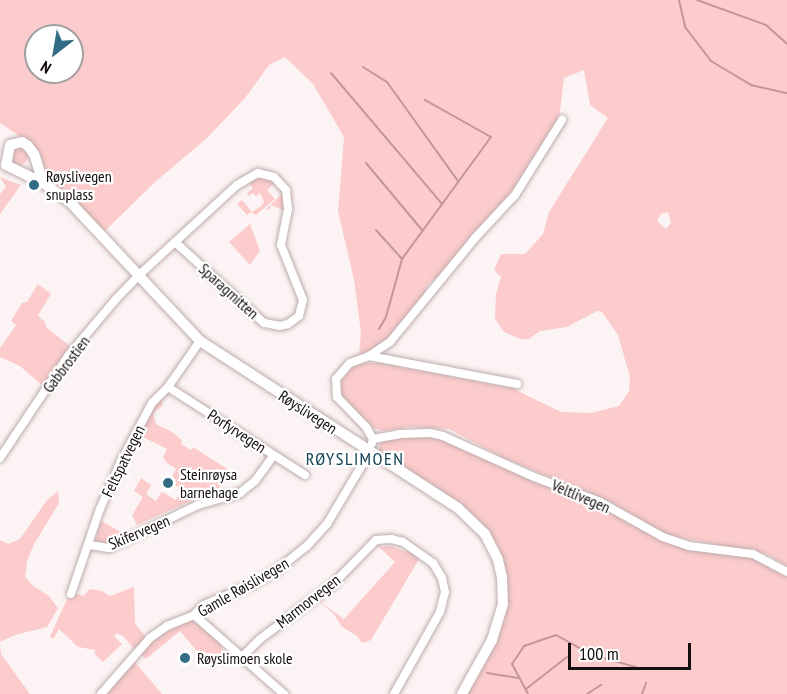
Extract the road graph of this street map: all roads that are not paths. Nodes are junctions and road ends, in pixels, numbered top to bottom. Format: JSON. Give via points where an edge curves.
{"nodes":[{"id":1,"x":562,"y":120,"type":"dead end"},
{"id":2,"x":3,"y":164,"type":"edge"},
{"id":3,"x":44,"y":183,"type":"junction"},
{"id":4,"x":175,"y":242,"type":"junction"},
{"id":5,"x":138,"y":276,"type":"junction"},
{"id":6,"x":200,"y":341,"type":"junction"},
{"id":7,"x":369,"y":357,"type":"junction"},
{"id":8,"x":517,"y":384,"type":"dead end"},
{"id":9,"x":168,"y":387,"type":"junction"},
{"id":10,"x":373,"y":439,"type":"junction"},
{"id":11,"x":274,"y":455,"type":"junction"},
{"id":12,"x":367,"y":456,"type":"junction"},
{"id":13,"x":0,"y":458,"type":"edge"},
{"id":14,"x":305,"y":476,"type":"dead end"},
{"id":15,"x":90,"y":545,"type":"junction"},
{"id":16,"x":787,"y":572,"type":"edge"},
{"id":17,"x":71,"y":594,"type":"dead end"},
{"id":18,"x":194,"y":615,"type":"junction"},
{"id":19,"x":243,"y":657,"type":"junction"},
{"id":20,"x":101,"y":694,"type":"edge"},
{"id":21,"x":284,"y":694,"type":"edge"},
{"id":22,"x":394,"y":694,"type":"edge"},
{"id":23,"x":462,"y":694,"type":"edge"}],
"edges":[{"from":1,"to":7,"type":"street","via":[[515,195],[390,342]]},
{"from":2,"to":3,"type":"street","name":"Røyslivegen"},
{"from":2,"to":3,"type":"street","name":"Røyslivegen","via":[[10,146],[22,142],[34,154]]},
{"from":3,"to":5,"type":"street","name":"Røyslivegen","via":[[70,202]]},
{"from":4,"to":4,"type":"street","name":"Sparagmitten","via":[[264,323],[280,326],[299,316],[303,300],[282,245],[288,200],[283,185],[274,177],[264,172],[251,175]]},
{"from":4,"to":5,"type":"street","name":"Sparagmitten"},
{"from":5,"to":6,"type":"street","name":"Røyslivegen"},
{"from":5,"to":13,"type":"street","name":"Gabbrostien","via":[[68,356]]},
{"from":6,"to":9,"type":"street","name":"Feltspatvegen"},
{"from":6,"to":12,"type":"street","name":"Røyslivegen"},
{"from":7,"to":8,"type":"street"},
{"from":7,"to":10,"type":"street","via":[[345,367],[335,387],[342,405]]},
{"from":9,"to":11,"type":"street","name":"Porfyrvegen"},
{"from":9,"to":15,"type":"street","name":"Feltspatvegen","via":[[152,403],[121,460]]},
{"from":10,"to":12,"type":"street","name":"Gamle Røislivegen"},
{"from":10,"to":16,"type":"street","name":"Veltlivegen","via":[[400,434],[443,436],[600,502],[663,537],[689,546],[753,554]]},
{"from":11,"to":14,"type":"street","name":"Porfyrvegen"},
{"from":11,"to":15,"type":"street","name":"Skifervegen","via":[[255,481],[240,493],[198,506],[109,548]]},
{"from":12,"to":18,"type":"street","name":"Gamle Røislivegen","via":[[332,517],[307,546],[277,570],[204,605]]},
{"from":12,"to":23,"type":"street","name":"Røyslivegen","via":[[471,518],[485,534],[498,560],[503,591],[498,622]]},
{"from":15,"to":17,"type":"street","name":"Feltspatvegen"},
{"from":18,"to":19,"type":"street"},
{"from":18,"to":20,"type":"street","name":"Gamle Røislivegen","via":[[150,638]]},
{"from":19,"to":21,"type":"street"},
{"from":19,"to":22,"type":"street","name":"Marmorvegen","via":[[260,639],[331,586],[376,540],[391,539],[403,542],[433,563],[445,592],[440,612]]}]}
